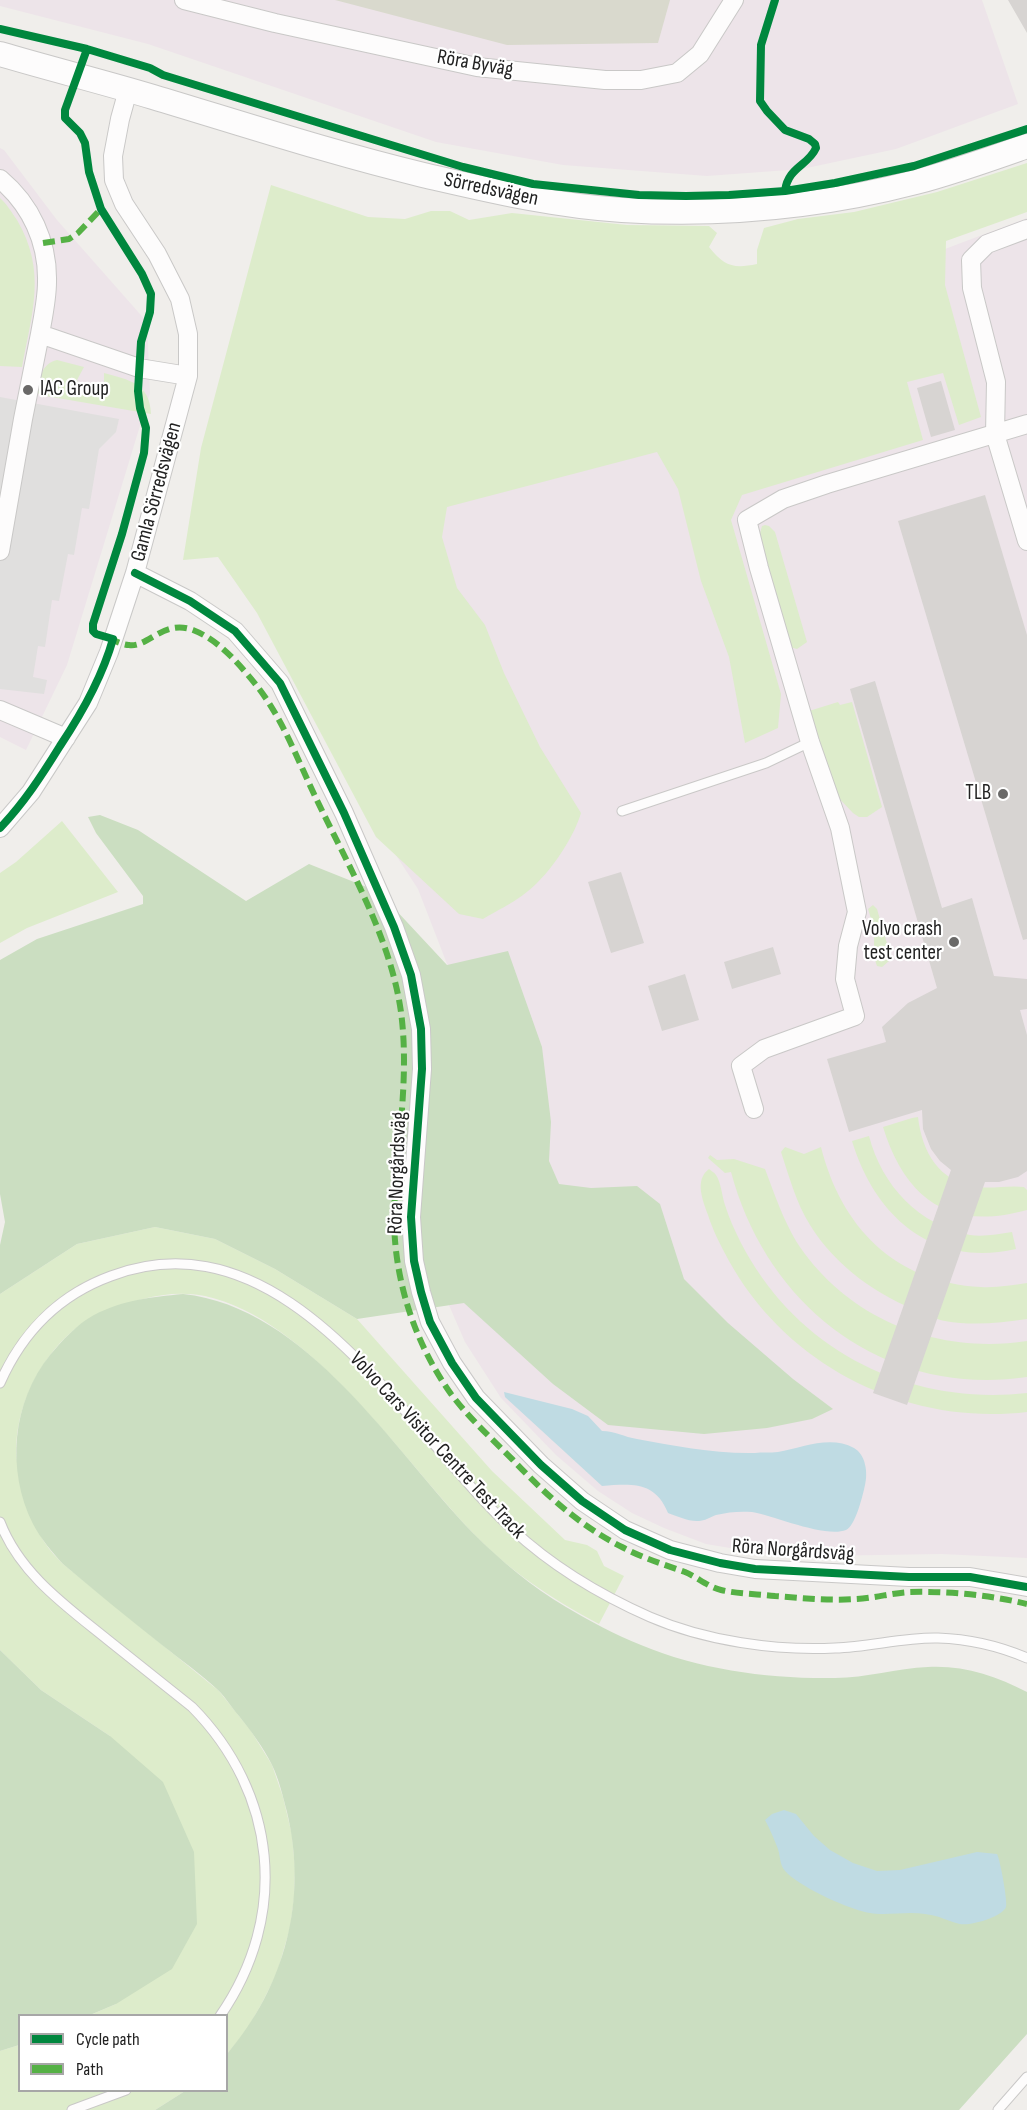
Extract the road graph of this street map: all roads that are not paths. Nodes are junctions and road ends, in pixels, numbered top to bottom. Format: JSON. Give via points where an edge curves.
{"nodes":[{"id":1,"x":184,"y":0,"type":"edge"},
{"id":2,"x":734,"y":0,"type":"edge"},
{"id":3,"x":0,"y":54,"type":"edge"},
{"id":4,"x":128,"y":90,"type":"junction"},
{"id":5,"x":1027,"y":146,"type":"edge"},
{"id":6,"x":0,"y":179,"type":"edge"},
{"id":7,"x":1027,"y":229,"type":"edge"},
{"id":8,"x":40,"y":334,"type":"junction"},
{"id":9,"x":188,"y":376,"type":"junction"},
{"id":10,"x":1027,"y":424,"type":"edge"},
{"id":11,"x":995,"y":434,"type":"junction"},
{"id":12,"x":1027,"y":541,"type":"edge"},
{"id":13,"x":0,"y":551,"type":"edge"},
{"id":14,"x":135,"y":573,"type":"junction"},
{"id":15,"x":0,"y":710,"type":"edge"},
{"id":16,"x":66,"y":738,"type":"junction"},
{"id":17,"x":810,"y":742,"type":"junction"},
{"id":18,"x":622,"y":811,"type":"dead end"},
{"id":19,"x":0,"y":828,"type":"edge"},
{"id":20,"x":754,"y":1108,"type":"dead end"},
{"id":21,"x":0,"y":1383,"type":"edge"},
{"id":22,"x":0,"y":1522,"type":"edge"},
{"id":23,"x":1027,"y":1587,"type":"edge"},
{"id":24,"x":1027,"y":1658,"type":"edge"},
{"id":25,"x":221,"y":2014,"type":"edge"},
{"id":26,"x":1027,"y":2077,"type":"edge"},
{"id":27,"x":123,"y":2092,"type":"edge"},
{"id":28,"x":72,"y":2110,"type":"edge"},
{"id":29,"x":998,"y":2110,"type":"edge"}],
"edges":[{"from":1,"to":2,"type":"street","name":"Röra Byväg","via":[[477,67],[604,80],[641,80],[677,73],[700,54]]},
{"from":3,"to":4,"type":"street","name":"Sörredsvägen"},
{"from":4,"to":5,"type":"street","name":"Sörredsvägen","via":[[391,167],[520,198],[621,210],[755,210],[857,196],[919,181]]},
{"from":4,"to":9,"type":"street","name":"Gamla Sörredsvägen","via":[[113,156],[114,180],[180,299],[188,334]]},
{"from":6,"to":8,"type":"street","via":[[28,210],[43,243],[47,282]]},
{"from":7,"to":11,"type":"street","via":[[987,244],[971,260],[972,288],[996,382]]},
{"from":8,"to":9,"type":"street","via":[[139,368]]},
{"from":8,"to":13,"type":"street"},
{"from":9,"to":14,"type":"street","name":"Gamla Sörredsvägen"},
{"from":10,"to":11,"type":"street"},
{"from":11,"to":12,"type":"street"},
{"from":11,"to":17,"type":"street","via":[[805,491],[747,520]]},
{"from":14,"to":16,"type":"street","name":"Gamla Sörredsvägen","via":[[110,652],[88,703]]},
{"from":14,"to":23,"type":"street","name":"Röra Norgårdsväg","via":[[190,601],[235,631],[280,683],[394,927],[411,975],[420,1029],[422,1069],[411,1217],[414,1261],[430,1322],[476,1398],[582,1502],[625,1530],[670,1550],[755,1569],[970,1577]]},
{"from":15,"to":16,"type":"street"},
{"from":16,"to":19,"type":"street","name":"Gamla Sörredsvägen","via":[[31,792]]},
{"from":17,"to":18,"type":"lane","via":[[766,763]]},
{"from":17,"to":20,"type":"street","via":[[840,828],[857,912],[845,979],[855,1016],[764,1049],[741,1066]]},
{"from":21,"to":24,"type":"lane","name":"Volvo Cars Visitor Centre Test Track","via":[[31,1331],[61,1303],[88,1286],[119,1273],[162,1265],[198,1266],[224,1272],[268,1289],[328,1333],[388,1391],[494,1512],[534,1549],[580,1581],[652,1618],[740,1642],[791,1648],[857,1647],[939,1638],[977,1642]]},
{"from":22,"to":25,"type":"lane","via":[[13,1548],[42,1585],[207,1723],[246,1785],[263,1840],[265,1896],[250,1962]]},
{"from":26,"to":29,"type":"lane"},
{"from":27,"to":28,"type":"lane"}]}
